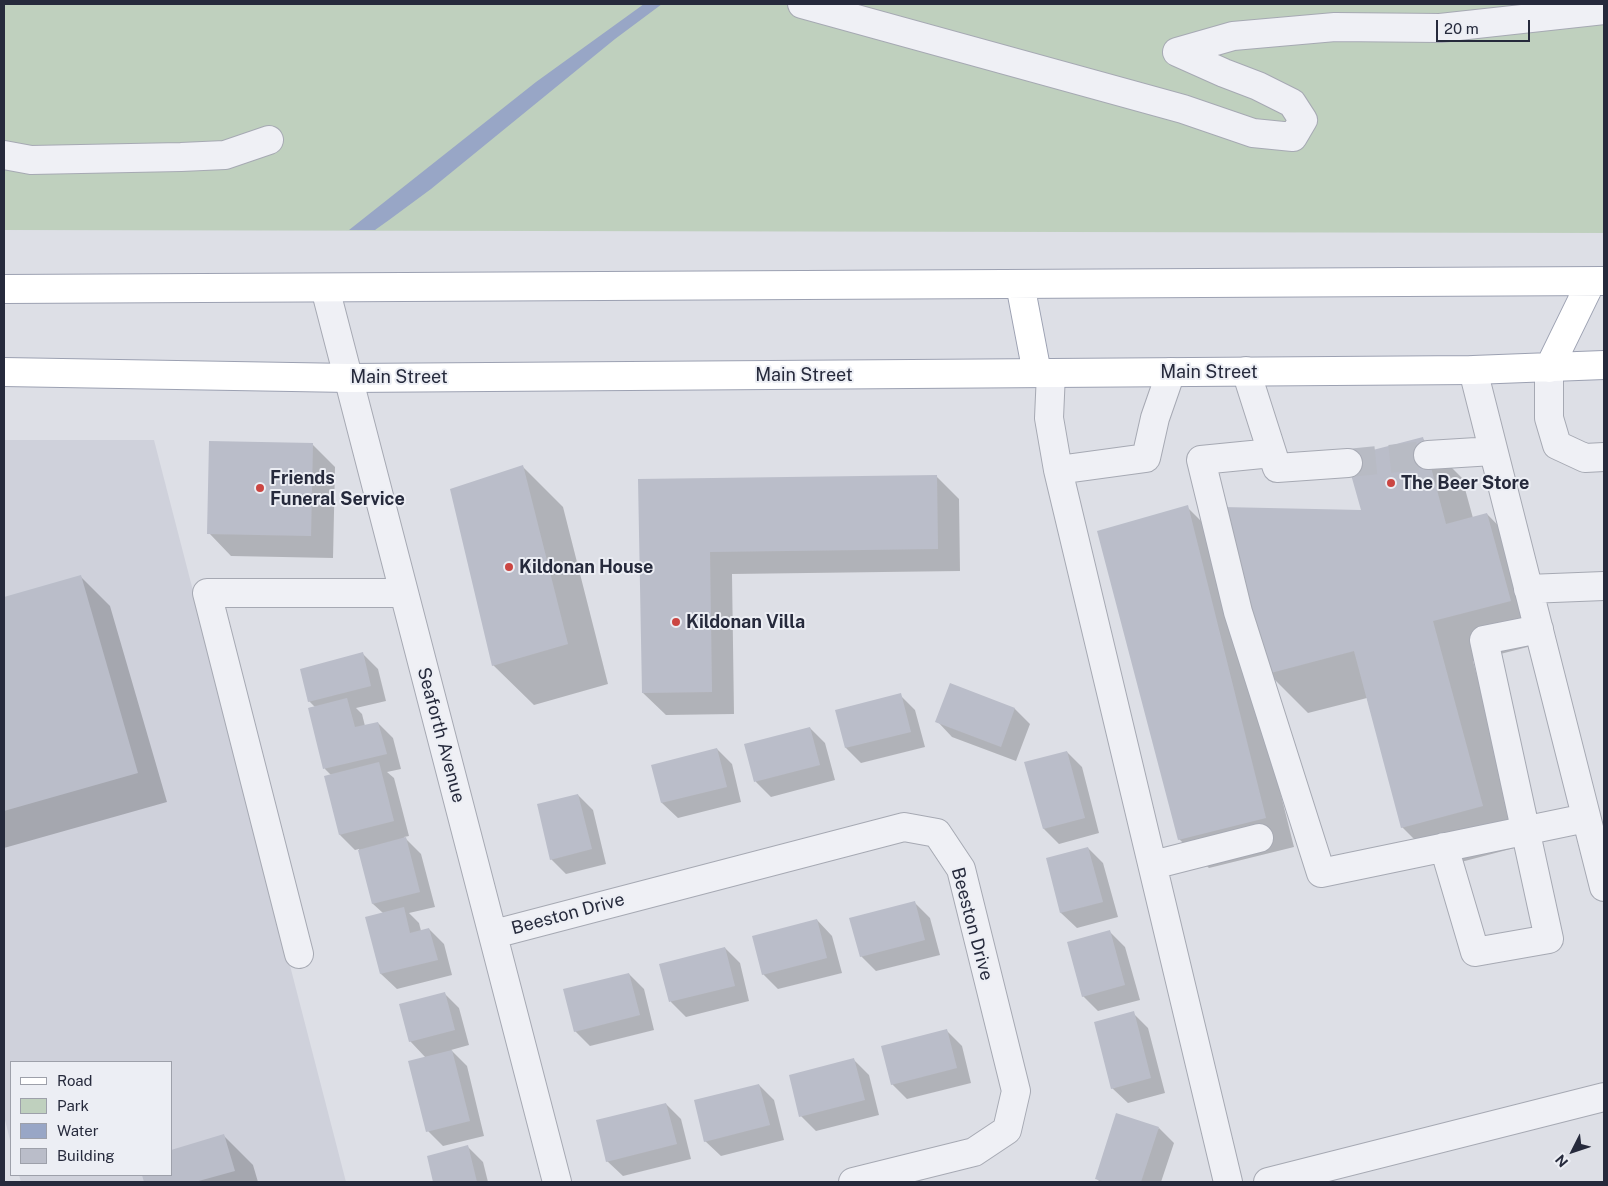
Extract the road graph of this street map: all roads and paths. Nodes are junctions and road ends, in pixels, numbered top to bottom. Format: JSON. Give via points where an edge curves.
{"nodes":[{"id":1,"x":802,"y":4,"type":"edge"},
{"id":2,"x":1604,"y":10,"type":"edge"},
{"id":3,"x":269,"y":140,"type":"dead end"},
{"id":4,"x":4,"y":155,"type":"edge"},
{"id":5,"x":1598,"y":281,"type":"edge"},
{"id":6,"x":1020,"y":284,"type":"junction"},
{"id":7,"x":325,"y":288,"type":"junction"},
{"id":8,"x":4,"y":289,"type":"edge"},
{"id":9,"x":1604,"y":365,"type":"edge"},
{"id":10,"x":1549,"y":368,"type":"junction"},
{"id":11,"x":1473,"y":370,"type":"junction"},
{"id":12,"x":1246,"y":371,"type":"junction"},
{"id":13,"x":4,"y":372,"type":"edge"},
{"id":14,"x":1171,"y":372,"type":"junction"},
{"id":15,"x":1044,"y":373,"type":"junction"},
{"id":16,"x":349,"y":378,"type":"junction"},
{"id":17,"x":1494,"y":451,"type":"junction"},
{"id":18,"x":1272,"y":453,"type":"junction"},
{"id":19,"x":1428,"y":456,"type":"tunnel mouth"},
{"id":20,"x":1604,"y":457,"type":"edge"},
{"id":21,"x":1348,"y":463,"type":"tunnel mouth"},
{"id":22,"x":1058,"y":470,"type":"junction"},
{"id":23,"x":1604,"y":586,"type":"edge"},
{"id":24,"x":1528,"y":589,"type":"junction"},
{"id":25,"x":404,"y":593,"type":"junction"},
{"id":26,"x":1539,"y":629,"type":"junction"},
{"id":27,"x":1586,"y":818,"type":"junction"},
{"id":28,"x":1525,"y":831,"type":"junction"},
{"id":29,"x":1259,"y":838,"type":"dead end"},
{"id":30,"x":1444,"y":848,"type":"junction"},
{"id":31,"x":1153,"y":865,"type":"junction"},
{"id":32,"x":1604,"y":887,"type":"edge"},
{"id":33,"x":494,"y":934,"type":"junction"},
{"id":34,"x":300,"y":954,"type":"dead end"},
{"id":35,"x":1604,"y":1097,"type":"edge"},
{"id":36,"x":557,"y":1182,"type":"edge"},
{"id":37,"x":852,"y":1182,"type":"edge"},
{"id":38,"x":1228,"y":1182,"type":"edge"},
{"id":39,"x":1268,"y":1182,"type":"edge"}],
"edges":[{"from":1,"to":2,"type":"street","via":[[1174,106],[1253,133],[1293,137],[1303,120],[1292,103],[1177,52],[1233,36],[1335,27],[1440,28]]},
{"from":3,"to":4,"type":"street","via":[[225,155],[182,158],[31,160]]},
{"from":5,"to":6,"type":"main road"},
{"from":5,"to":10,"type":"main road"},
{"from":6,"to":7,"type":"main road"},
{"from":6,"to":15,"type":"main road"},
{"from":7,"to":8,"type":"main road"},
{"from":7,"to":16,"type":"street","name":"Seaforth Avenue"},
{"from":9,"to":10,"type":"main road","name":"Main Street"},
{"from":10,"to":11,"type":"main road","name":"Main Street"},
{"from":10,"to":20,"type":"street","via":[[1549,418],[1557,445],[1585,458]]},
{"from":11,"to":12,"type":"main road","name":"Main Street"},
{"from":11,"to":17,"type":"street"},
{"from":12,"to":14,"type":"main road","name":"Main Street"},
{"from":12,"to":18,"type":"street"},
{"from":13,"to":16,"type":"main road","name":"Main Street"},
{"from":14,"to":15,"type":"main road","name":"Main Street"},
{"from":14,"to":22,"type":"street","via":[[1155,418],[1146,458]]},
{"from":15,"to":16,"type":"main road","name":"Main Street"},
{"from":15,"to":22,"type":"street"},
{"from":16,"to":25,"type":"street","name":"Seaforth Avenue"},
{"from":17,"to":19,"type":"street"},
{"from":17,"to":24,"type":"street"},
{"from":18,"to":21,"type":"street","via":[[1277,468]]},
{"from":18,"to":30,"type":"street","via":[[1201,460],[1238,612],[1322,873]]},
{"from":22,"to":31,"type":"street"},
{"from":23,"to":24,"type":"street"},
{"from":24,"to":26,"type":"street"},
{"from":25,"to":33,"type":"street","name":"Seaforth Avenue"},
{"from":25,"to":34,"type":"street","via":[[207,593]]},
{"from":26,"to":27,"type":"street"},
{"from":26,"to":28,"type":"street","via":[[1484,640]]},
{"from":27,"to":28,"type":"street"},
{"from":27,"to":32,"type":"street"},
{"from":28,"to":30,"type":"street"},
{"from":28,"to":30,"type":"street","via":[[1548,939],[1475,952]]},
{"from":29,"to":31,"type":"street"},
{"from":31,"to":38,"type":"street"},
{"from":33,"to":36,"type":"street","name":"Seaforth Avenue"},
{"from":33,"to":37,"type":"street","name":"Beeston Drive","via":[[904,826],[937,833],[961,869],[1016,1091],[1007,1130],[974,1152]]},
{"from":35,"to":39,"type":"street"}]}
